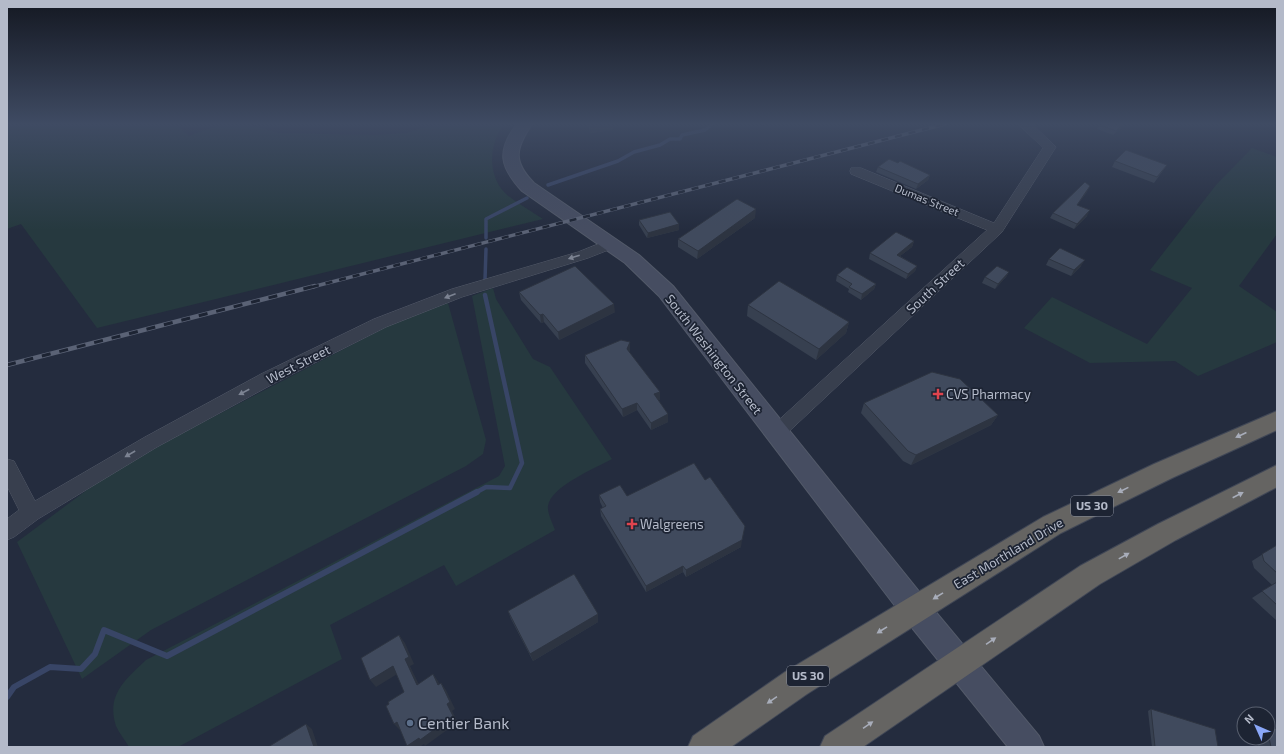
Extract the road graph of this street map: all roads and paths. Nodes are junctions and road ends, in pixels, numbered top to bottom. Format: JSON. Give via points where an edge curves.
{"nodes":[{"id":1,"x":511,"y":159,"type":"edge"},
{"id":2,"x":1042,"y":159,"type":"edge"},
{"id":3,"x":856,"y":172,"type":"dead end"},
{"id":4,"x":997,"y":229,"type":"junction"},
{"id":5,"x":611,"y":244,"type":"junction"},
{"id":6,"x":1277,"y":420,"type":"edge"},
{"id":7,"x":776,"y":433,"type":"junction"},
{"id":8,"x":7,"y":467,"type":"edge"},
{"id":9,"x":1277,"y":475,"type":"edge"},
{"id":10,"x":31,"y":512,"type":"junction"},
{"id":11,"x":7,"y":531,"type":"edge"},
{"id":12,"x":915,"y":609,"type":"junction"},
{"id":13,"x":959,"y":663,"type":"junction"},
{"id":14,"x":704,"y":747,"type":"edge"},
{"id":15,"x":836,"y":747,"type":"edge"},
{"id":16,"x":1028,"y":747,"type":"edge"}],
"edges":[{"from":1,"to":5,"type":"main road","name":"South Washington Street","via":[[518,177],[528,187]]},
{"from":2,"to":4,"type":"street","name":"South Street"},
{"from":3,"to":4,"type":"street","name":"Dumas Street"},
{"from":4,"to":7,"type":"street","name":"South Street"},
{"from":5,"to":7,"type":"main road","name":"South Washington Street","via":[[632,259],[666,291]]},
{"from":5,"to":10,"type":"street","name":"West Street","one_way":true,"via":[[457,293],[380,323],[267,379],[158,438]]},
{"from":6,"to":12,"type":"highway","name":"East Morthland Drive","number":"US 30","one_way":true,"via":[[1163,470],[1052,525]]},
{"from":7,"to":12,"type":"main road","name":"South Washington Street"},
{"from":8,"to":10,"type":"street"},
{"from":13,"to":9,"type":"highway","one_way":true,"via":[[1090,575]]},
{"from":10,"to":11,"type":"street","name":"West Street"},
{"from":12,"to":13,"type":"main road","name":"South Washington Street"},
{"from":12,"to":14,"type":"highway","number":"US 30","one_way":true,"via":[[796,684]]},
{"from":15,"to":13,"type":"highway","one_way":true},
{"from":13,"to":16,"type":"main road","name":"South Washington Street"}]}
